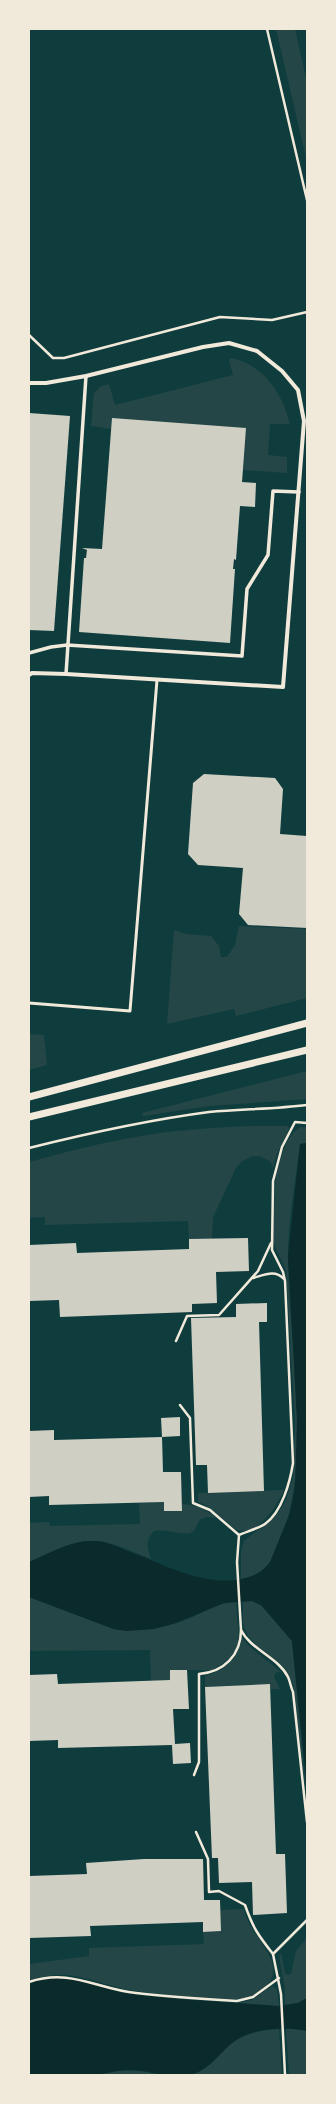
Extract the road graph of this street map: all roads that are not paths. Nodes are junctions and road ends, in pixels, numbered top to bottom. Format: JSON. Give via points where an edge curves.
{"nodes":[{"id":1,"x":86,"y":376,"type":"junction"},
{"id":2,"x":29,"y":383,"type":"edge"},
{"id":3,"x":305,"y":440,"type":"edge"},
{"id":4,"x":299,"y":492,"type":"junction"},
{"id":5,"x":68,"y":645,"type":"junction"},
{"id":6,"x":29,"y":653,"type":"edge"},
{"id":7,"x":30,"y":673,"type":"edge"},
{"id":8,"x":66,"y":674,"type":"junction"},
{"id":9,"x":157,"y":680,"type":"junction"},
{"id":10,"x":29,"y":1003,"type":"edge"},
{"id":11,"x":307,"y":1023,"type":"edge"},
{"id":12,"x":307,"y":1050,"type":"edge"},
{"id":13,"x":29,"y":1098,"type":"edge"},
{"id":14,"x":29,"y":1117,"type":"edge"}],
"edges":[{"from":1,"to":2,"type":"street","via":[[46,383]]},
{"from":1,"to":3,"type":"street","via":[[229,343],[257,351],[282,371],[298,390]]},
{"from":1,"to":5,"type":"street"},
{"from":3,"to":4,"type":"street"},
{"from":4,"to":5,"type":"street","via":[[273,490],[268,555],[247,589],[242,656]]},
{"from":4,"to":9,"type":"street","via":[[284,688]]},
{"from":5,"to":6,"type":"street","via":[[51,646]]},
{"from":5,"to":8,"type":"street"},
{"from":7,"to":8,"type":"street"},
{"from":8,"to":9,"type":"street"},
{"from":9,"to":10,"type":"lane","via":[[130,1011]]},
{"from":11,"to":13,"type":"street"},
{"from":12,"to":14,"type":"street"}]}
